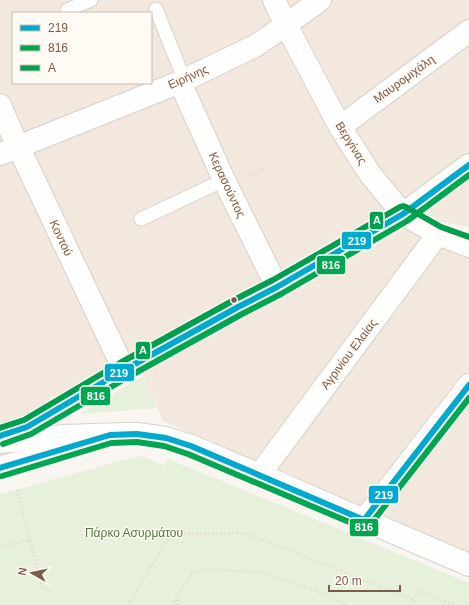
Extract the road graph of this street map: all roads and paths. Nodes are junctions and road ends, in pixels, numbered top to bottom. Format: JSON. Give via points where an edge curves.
{"nodes":[{"id":1,"x":91,"y":0,"type":"edge"},
{"id":2,"x":274,"y":0,"type":"edge"},
{"id":3,"x":320,"y":0,"type":"edge"},
{"id":4,"x":156,"y":9,"type":"dead end"},
{"id":5,"x":67,"y":10,"type":"dead end"},
{"id":6,"x":286,"y":25,"type":"junction"},
{"id":7,"x":469,"y":31,"type":"edge"},
{"id":8,"x":182,"y":80,"type":"junction"},
{"id":9,"x":0,"y":105,"type":"edge"},
{"id":10,"x":340,"y":126,"type":"junction"},
{"id":11,"x":9,"y":150,"type":"edge"},
{"id":12,"x":469,"y":165,"type":"edge"},
{"id":13,"x":224,"y":180,"type":"junction"},
{"id":14,"x":403,"y":214,"type":"junction"},
{"id":15,"x":141,"y":219,"type":"dead end"},
{"id":16,"x":438,"y":234,"type":"junction"},
{"id":17,"x":469,"y":246,"type":"edge"},
{"id":18,"x":277,"y":287,"type":"junction"},
{"id":19,"x":124,"y":370,"type":"junction"},
{"id":20,"x":469,"y":385,"type":"edge"},
{"id":21,"x":110,"y":435,"type":"junction"},
{"id":22,"x":0,"y":436,"type":"edge"},
{"id":23,"x":0,"y":442,"type":"edge"},
{"id":24,"x":0,"y":468,"type":"edge"},
{"id":25,"x":260,"y":474,"type":"junction"},
{"id":26,"x":17,"y":490,"type":"dead end"},
{"id":27,"x":364,"y":520,"type":"junction"},
{"id":28,"x":31,"y":539,"type":"junction"},
{"id":29,"x":0,"y":547,"type":"edge"},
{"id":30,"x":469,"y":565,"type":"edge"},
{"id":31,"x":52,"y":593,"type":"dead end"},
{"id":32,"x":178,"y":596,"type":"junction"},
{"id":33,"x":414,"y":600,"type":"junction"},
{"id":34,"x":128,"y":605,"type":"edge"},
{"id":35,"x":172,"y":605,"type":"edge"},
{"id":36,"x":177,"y":605,"type":"edge"},
{"id":37,"x":345,"y":605,"type":"edge"},
{"id":38,"x":416,"y":605,"type":"edge"},
{"id":39,"x":454,"y":605,"type":"edge"}],
"edges":[{"from":1,"to":5,"type":"lane"},
{"from":2,"to":6,"type":"street","name":"Βεργίνας"},
{"from":3,"to":6,"type":"street","name":"Ειρήνης"},
{"from":4,"to":8,"type":"lane"},
{"from":6,"to":8,"type":"street","name":"Ειρήνης","via":[[255,46]]},
{"from":6,"to":10,"type":"street","name":"Βεργίνας"},
{"from":7,"to":10,"type":"street","name":"Μαυρομιχάλη"},
{"from":8,"to":11,"type":"street","name":"Ειρήνης"},
{"from":8,"to":13,"type":"street","name":"Κερασούντος"},
{"from":9,"to":11,"type":"street","name":"Κοντού"},
{"from":10,"to":14,"type":"street","name":"Βεργίνας","via":[[370,174]]},
{"from":11,"to":19,"type":"street","name":"Κοντού"},
{"from":12,"to":14,"type":"street"},
{"from":13,"to":15,"type":"lane"},
{"from":13,"to":18,"type":"street","name":"Κερασούντος"},
{"from":14,"to":16,"type":"street","name":"Βεργίνας"},
{"from":14,"to":18,"type":"street"},
{"from":16,"to":17,"type":"street","name":"Βεργίνας"},
{"from":16,"to":25,"type":"street","name":"Αγρινίου Ελαίας"},
{"from":18,"to":19,"type":"street"},
{"from":19,"to":22,"type":"street","via":[[27,426]]},
{"from":20,"to":27,"type":"street"},
{"from":21,"to":23,"type":"street"},
{"from":21,"to":24,"type":"street"},
{"from":21,"to":25,"type":"street","via":[[137,434],[166,438]]},
{"from":25,"to":27,"type":"street"},
{"from":26,"to":28,"type":"path"},
{"from":27,"to":30,"type":"street"},
{"from":28,"to":29,"type":"path"},
{"from":28,"to":31,"type":"path","via":[[42,587]]},
{"from":32,"to":35,"type":"path"},
{"from":32,"to":36,"type":"path"},
{"from":32,"to":37,"type":"path","via":[[191,574],[208,569],[264,573],[330,596]]},
{"from":33,"to":34,"type":"path","via":[[246,533],[171,534]]},
{"from":33,"to":38,"type":"path"},
{"from":33,"to":39,"type":"path","via":[[417,590]]}]}
